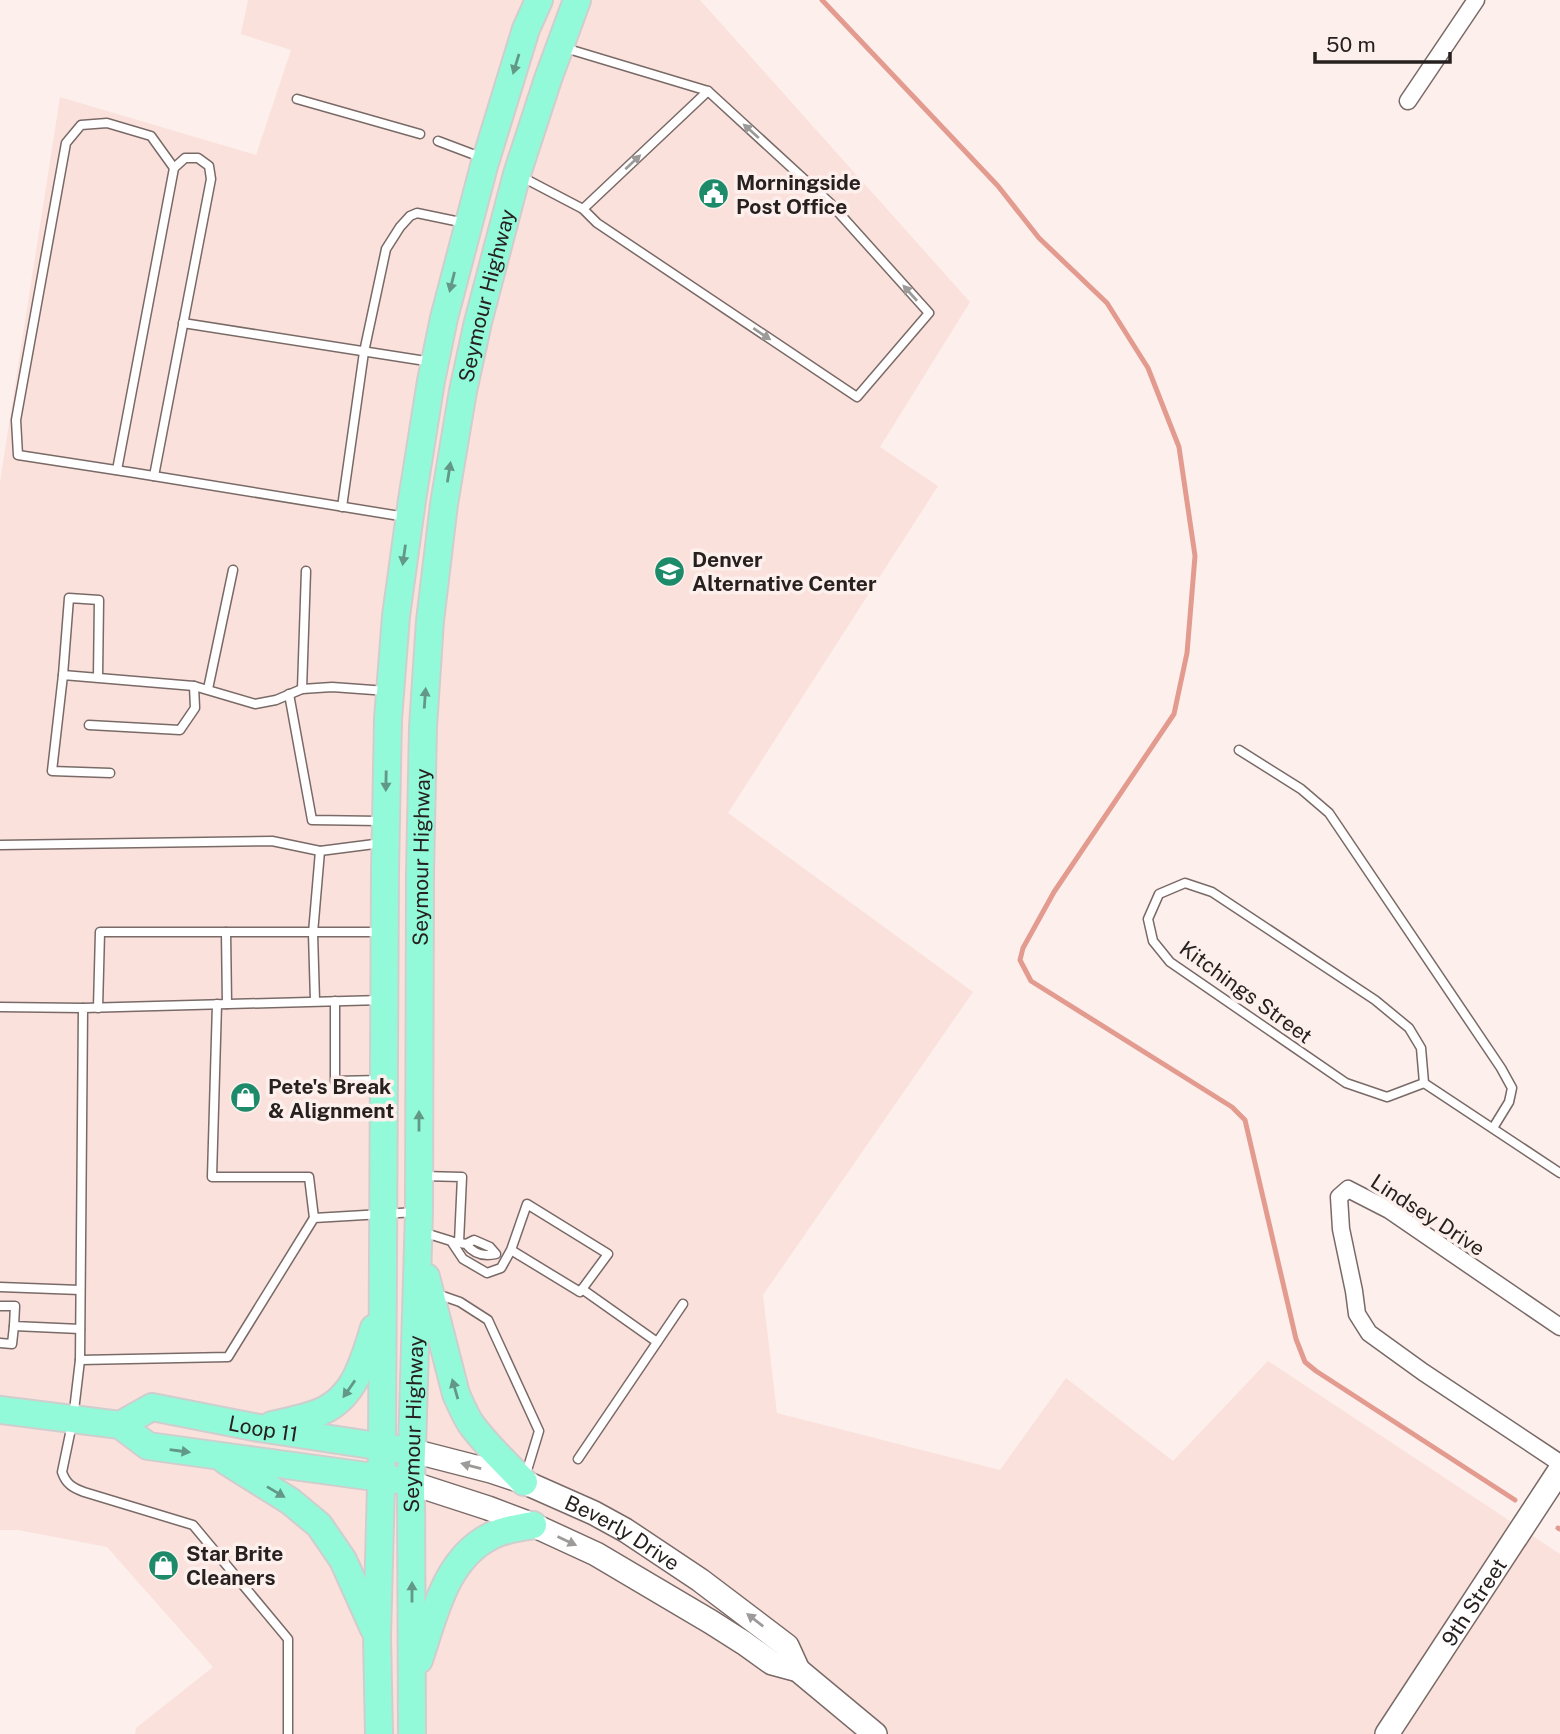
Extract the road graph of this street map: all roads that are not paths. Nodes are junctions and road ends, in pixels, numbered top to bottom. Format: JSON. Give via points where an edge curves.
{"nodes":[{"id":1,"x":539,"y":0,"type":"edge"},
{"id":2,"x":577,"y":0,"type":"edge"},
{"id":3,"x":1476,"y":0,"type":"edge"},
{"id":4,"x":526,"y":29,"type":"junction"},
{"id":5,"x":559,"y":47,"type":"junction"},
{"id":6,"x":708,"y":92,"type":"junction"},
{"id":7,"x":296,"y":99,"type":"dead end"},
{"id":8,"x":1408,"y":101,"type":"dead end"},
{"id":9,"x":420,"y":134,"type":"dead end"},
{"id":10,"x":438,"y":141,"type":"dead end"},
{"id":11,"x":486,"y":159,"type":"junction"},
{"id":12,"x":174,"y":168,"type":"junction"},
{"id":13,"x":517,"y":174,"type":"junction"},
{"id":14,"x":583,"y":209,"type":"junction"},
{"id":15,"x":468,"y":224,"type":"junction"},
{"id":16,"x":444,"y":318,"type":"junction"},
{"id":17,"x":478,"y":322,"type":"junction"},
{"id":18,"x":183,"y":323,"type":"junction"},
{"id":19,"x":364,"y":352,"type":"junction"},
{"id":20,"x":435,"y":363,"type":"junction"},
{"id":21,"x":117,"y":470,"type":"junction"},
{"id":22,"x":154,"y":476,"type":"junction"},
{"id":23,"x":342,"y":507,"type":"junction"},
{"id":24,"x":409,"y":518,"type":"junction"},
{"id":25,"x":233,"y":570,"type":"dead end"},
{"id":26,"x":306,"y":571,"type":"dead end"},
{"id":27,"x":399,"y":594,"type":"junction"},
{"id":28,"x":433,"y":598,"type":"junction"},
{"id":29,"x":63,"y":675,"type":"junction"},
{"id":30,"x":98,"y":677,"type":"junction"},
{"id":31,"x":194,"y":686,"type":"junction"},
{"id":32,"x":208,"y":689,"type":"junction"},
{"id":33,"x":302,"y":689,"type":"junction"},
{"id":34,"x":390,"y":691,"type":"junction"},
{"id":35,"x":289,"y":694,"type":"junction"},
{"id":36,"x":89,"y":725,"type":"dead end"},
{"id":37,"x":1239,"y":750,"type":"dead end"},
{"id":38,"x":110,"y":773,"type":"dead end"},
{"id":39,"x":385,"y":832,"type":"junction"},
{"id":40,"x":0,"y":845,"type":"edge"},
{"id":41,"x":320,"y":851,"type":"junction"},
{"id":42,"x":420,"y":884,"type":"junction"},
{"id":43,"x":385,"y":886,"type":"junction"},
{"id":44,"x":226,"y":932,"type":"junction"},
{"id":45,"x":384,"y":932,"type":"junction"},
{"id":46,"x":313,"y":933,"type":"junction"},
{"id":47,"x":384,"y":1000,"type":"junction"},
{"id":48,"x":335,"y":1001,"type":"junction"},
{"id":49,"x":315,"y":1002,"type":"junction"},
{"id":50,"x":222,"y":1004,"type":"junction"},
{"id":51,"x":0,"y":1007,"type":"edge"},
{"id":52,"x":83,"y":1008,"type":"junction"},
{"id":53,"x":98,"y":1008,"type":"junction"},
{"id":54,"x":383,"y":1080,"type":"junction"},
{"id":55,"x":1424,"y":1083,"type":"junction"},
{"id":56,"x":1493,"y":1128,"type":"junction"},
{"id":57,"x":1560,"y":1173,"type":"edge"},
{"id":58,"x":419,"y":1176,"type":"junction"},
{"id":59,"x":382,"y":1214,"type":"junction"},
{"id":60,"x":314,"y":1217,"type":"junction"},
{"id":61,"x":419,"y":1230,"type":"junction"},
{"id":62,"x":459,"y":1242,"type":"junction"},
{"id":63,"x":511,"y":1250,"type":"junction"},
{"id":64,"x":506,"y":1259,"type":"junction"},
{"id":65,"x":0,"y":1287,"type":"edge"},
{"id":66,"x":582,"y":1289,"type":"junction"},
{"id":67,"x":80,"y":1290,"type":"junction"},
{"id":68,"x":430,"y":1292,"type":"junction"},
{"id":69,"x":382,"y":1303,"type":"junction"},
{"id":70,"x":683,"y":1304,"type":"dead end"},
{"id":71,"x":0,"y":1306,"type":"edge"},
{"id":72,"x":14,"y":1326,"type":"junction"},
{"id":73,"x":1560,"y":1327,"type":"edge"},
{"id":74,"x":80,"y":1329,"type":"junction"},
{"id":75,"x":657,"y":1342,"type":"junction"},
{"id":76,"x":0,"y":1343,"type":"edge"},
{"id":77,"x":80,"y":1360,"type":"junction"},
{"id":78,"x":0,"y":1410,"type":"edge"},
{"id":79,"x":73,"y":1419,"type":"junction"},
{"id":80,"x":120,"y":1425,"type":"junction"},
{"id":81,"x":258,"y":1428,"type":"junction"},
{"id":82,"x":382,"y":1448,"type":"junction"},
{"id":83,"x":413,"y":1451,"type":"junction"},
{"id":84,"x":219,"y":1456,"type":"junction"},
{"id":85,"x":578,"y":1459,"type":"dead end"},
{"id":86,"x":1560,"y":1464,"type":"edge"},
{"id":87,"x":1560,"y":1470,"type":"edge"},
{"id":88,"x":381,"y":1478,"type":"junction"},
{"id":89,"x":524,"y":1482,"type":"junction"},
{"id":90,"x":411,"y":1483,"type":"junction"},
{"id":91,"x":612,"y":1523,"type":"junction"},
{"id":92,"x":533,"y":1525,"type":"junction"},
{"id":93,"x":596,"y":1554,"type":"junction"},
{"id":94,"x":377,"y":1637,"type":"junction"},
{"id":95,"x":798,"y":1670,"type":"junction"},
{"id":96,"x":413,"y":1678,"type":"junction"},
{"id":97,"x":288,"y":1734,"type":"edge"},
{"id":98,"x":379,"y":1734,"type":"edge"},
{"id":99,"x":412,"y":1734,"type":"edge"},
{"id":100,"x":875,"y":1734,"type":"edge"},
{"id":101,"x":1387,"y":1734,"type":"edge"}],
"edges":[{"from":1,"to":4,"type":"main road","name":"Seymour Highway"},
{"from":2,"to":5,"type":"main road","name":"Seymour Highway"},
{"from":3,"to":8,"type":"street"},
{"from":4,"to":5,"type":"main road"},
{"from":4,"to":11,"type":"main road","name":"Seymour Highway","one_way":true},
{"from":5,"to":6,"type":"lane"},
{"from":5,"to":13,"type":"main road","name":"Seymour Highway"},
{"from":14,"to":6,"type":"lane","one_way":true},
{"from":14,"to":6,"type":"lane","one_way":true,"via":[[597,223],[857,397],[929,313],[830,203]]},
{"from":7,"to":9,"type":"lane"},
{"from":10,"to":11,"type":"lane"},
{"from":11,"to":13,"type":"main road"},
{"from":11,"to":15,"type":"main road","name":"Seymour Highway"},
{"from":12,"to":18,"type":"lane","via":[[185,158],[198,158],[209,166],[211,179]]},
{"from":12,"to":21,"type":"lane"},
{"from":12,"to":21,"type":"lane","via":[[151,136],[107,124],[81,125],[66,143],[16,420],[18,455]]},
{"from":13,"to":14,"type":"lane"},
{"from":13,"to":17,"type":"main road","name":"Seymour Highway"},
{"from":15,"to":16,"type":"main road","name":"Seymour Highway","one_way":true},
{"from":15,"to":19,"type":"lane","via":[[417,213],[400,227],[386,249]]},
{"from":16,"to":17,"type":"main road"},
{"from":16,"to":20,"type":"main road","name":"Seymour Highway"},
{"from":28,"to":17,"type":"main road","name":"Seymour Highway","one_way":true,"via":[[444,504]]},
{"from":18,"to":19,"type":"lane"},
{"from":18,"to":22,"type":"lane"},
{"from":19,"to":20,"type":"lane"},
{"from":19,"to":23,"type":"lane"},
{"from":20,"to":24,"type":"main road","name":"Seymour Highway"},
{"from":21,"to":22,"type":"lane"},
{"from":22,"to":23,"type":"lane"},
{"from":23,"to":24,"type":"lane"},
{"from":24,"to":27,"type":"main road","name":"Seymour Highway","one_way":true},
{"from":25,"to":32,"type":"lane"},
{"from":26,"to":33,"type":"lane"},
{"from":27,"to":28,"type":"main road"},
{"from":27,"to":34,"type":"main road","name":"Seymour Highway"},
{"from":42,"to":28,"type":"main road","name":"Seymour Highway","one_way":true,"via":[[423,727]]},
{"from":29,"to":30,"type":"lane"},
{"from":29,"to":30,"type":"lane","via":[[69,598],[99,600]]},
{"from":29,"to":38,"type":"lane","via":[[52,771]]},
{"from":30,"to":31,"type":"lane"},
{"from":31,"to":32,"type":"lane"},
{"from":31,"to":36,"type":"lane","via":[[195,708],[180,730]]},
{"from":32,"to":35,"type":"lane","via":[[255,704]]},
{"from":33,"to":34,"type":"lane"},
{"from":33,"to":35,"type":"lane"},
{"from":34,"to":39,"type":"main road","name":"Seymour Highway","one_way":true},
{"from":35,"to":39,"type":"lane","via":[[312,820]]},
{"from":37,"to":56,"type":"lane","via":[[1301,789],[1329,813],[1493,1056],[1512,1088]]},
{"from":39,"to":41,"type":"lane"},
{"from":39,"to":43,"type":"main road","name":"Seymour Highway"},
{"from":40,"to":41,"type":"lane","via":[[272,841]]},
{"from":41,"to":46,"type":"lane"},
{"from":42,"to":43,"type":"main road"},
{"from":58,"to":42,"type":"main road","name":"Seymour Highway","one_way":true},
{"from":43,"to":45,"type":"main road","name":"Seymour Highway"},
{"from":44,"to":46,"type":"lane"},
{"from":44,"to":50,"type":"lane"},
{"from":44,"to":53,"type":"lane","via":[[100,932]]},
{"from":45,"to":46,"type":"lane"},
{"from":45,"to":47,"type":"main road","name":"Seymour Highway"},
{"from":46,"to":49,"type":"lane"},
{"from":47,"to":48,"type":"lane"},
{"from":47,"to":54,"type":"main road","name":"Seymour Highway"},
{"from":48,"to":49,"type":"lane"},
{"from":48,"to":54,"type":"lane","via":[[335,1081]]},
{"from":49,"to":50,"type":"lane"},
{"from":50,"to":53,"type":"lane"},
{"from":50,"to":60,"type":"lane","via":[[212,1177],[309,1177]]},
{"from":51,"to":52,"type":"lane"},
{"from":52,"to":53,"type":"lane"},
{"from":52,"to":67,"type":"lane"},
{"from":54,"to":59,"type":"main road","name":"Seymour Highway"},
{"from":55,"to":55,"type":"lane","name":"Kitchings Street","via":[[1421,1048],[1409,1028],[1374,1000],[1212,892],[1185,883],[1159,894],[1148,919],[1153,941],[1181,970],[1346,1083],[1387,1097]]},
{"from":55,"to":56,"type":"lane"},
{"from":56,"to":57,"type":"lane"},
{"from":58,"to":61,"type":"main road","name":"Seymour Highway"},
{"from":58,"to":62,"type":"lane","via":[[462,1177]]},
{"from":59,"to":60,"type":"lane"},
{"from":59,"to":61,"type":"lane"},
{"from":59,"to":69,"type":"main road","name":"Seymour Highway"},
{"from":60,"to":77,"type":"lane","via":[[228,1357]]},
{"from":61,"to":62,"type":"lane"},
{"from":61,"to":68,"type":"main road"},
{"from":61,"to":83,"type":"main road","name":"Seymour Highway"},
{"from":62,"to":64,"type":"lane","via":[[486,1256]]},
{"from":62,"to":64,"type":"lane","via":[[463,1259],[487,1273],[500,1268]]},
{"from":63,"to":64,"type":"lane"},
{"from":63,"to":66,"type":"lane","via":[[580,1292]]},
{"from":63,"to":66,"type":"lane","via":[[527,1203],[608,1254]]},
{"from":65,"to":67,"type":"lane"},
{"from":66,"to":75,"type":"lane"},
{"from":67,"to":74,"type":"lane"},
{"from":89,"to":68,"type":"main road","one_way":true,"via":[[463,1410]]},
{"from":68,"to":89,"type":"lane","via":[[460,1302],[488,1320],[539,1431]]},
{"from":69,"to":81,"type":"main road","one_way":true,"via":[[362,1367],[342,1399],[314,1415]]},
{"from":69,"to":82,"type":"main road","name":"Seymour Highway"},
{"from":70,"to":75,"type":"lane"},
{"from":71,"to":72,"type":"lane","via":[[15,1306]]},
{"from":72,"to":74,"type":"lane"},
{"from":72,"to":76,"type":"lane","via":[[12,1344]]},
{"from":73,"to":86,"type":"street","name":"Lindsey Drive","via":[[1389,1210],[1348,1189],[1339,1197],[1357,1314],[1369,1333]]},
{"from":74,"to":77,"type":"lane"},
{"from":75,"to":85,"type":"lane"},
{"from":77,"to":79,"type":"lane"},
{"from":78,"to":79,"type":"main road","name":"Loop 11","number":"Loop 11"},
{"from":79,"to":80,"type":"main road","name":"Loop 11","number":"Loop 11"},
{"from":79,"to":97,"type":"lane","via":[[62,1472],[65,1480],[84,1492],[193,1525],[289,1639]]},
{"from":80,"to":81,"type":"main road","name":"Loop 11","number":"Loop 11","via":[[152,1407]]},
{"from":80,"to":84,"type":"main road","name":"Loop 11","number":"Loop 11","one_way":true,"via":[[148,1446]]},
{"from":81,"to":82,"type":"main road","name":"Loop 11","number":"Loop 11"},
{"from":82,"to":83,"type":"main road","name":"Loop 11","number":"Loop 11"},
{"from":82,"to":88,"type":"main road","name":"Seymour Highway"},
{"from":89,"to":83,"type":"street","name":"Beverly Drive","one_way":true},
{"from":83,"to":90,"type":"main road","name":"Seymour Highway"},
{"from":84,"to":88,"type":"main road","name":"Loop 11","number":"Loop 11"},
{"from":84,"to":94,"type":"main road","one_way":true,"via":[[290,1501],[318,1525],[343,1560]]},
{"from":87,"to":101,"type":"street","name":"9th Street"},
{"from":88,"to":90,"type":"main road","name":"Loop 11","number":"Loop 11"},
{"from":88,"to":94,"type":"main road","name":"Seymour Highway"},
{"from":89,"to":91,"type":"street","name":"Beverly Drive"},
{"from":90,"to":92,"type":"street","name":"Beverly Drive"},
{"from":96,"to":90,"type":"main road","name":"Seymour Highway","one_way":true},
{"from":91,"to":93,"type":"street"},
{"from":95,"to":91,"type":"street","name":"Beverly Drive","one_way":true,"via":[[787,1646],[701,1580]]},
{"from":92,"to":93,"type":"street","name":"Beverly Drive","one_way":true},
{"from":92,"to":96,"type":"main road","via":[[490,1536],[458,1564],[441,1595]]},
{"from":93,"to":95,"type":"street","name":"Beverly Drive","via":[[772,1663]]},
{"from":94,"to":98,"type":"main road","name":"Seymour Highway"},
{"from":95,"to":100,"type":"street","name":"Beverly Drive"},
{"from":96,"to":99,"type":"main road","name":"Seymour Highway"}]}
